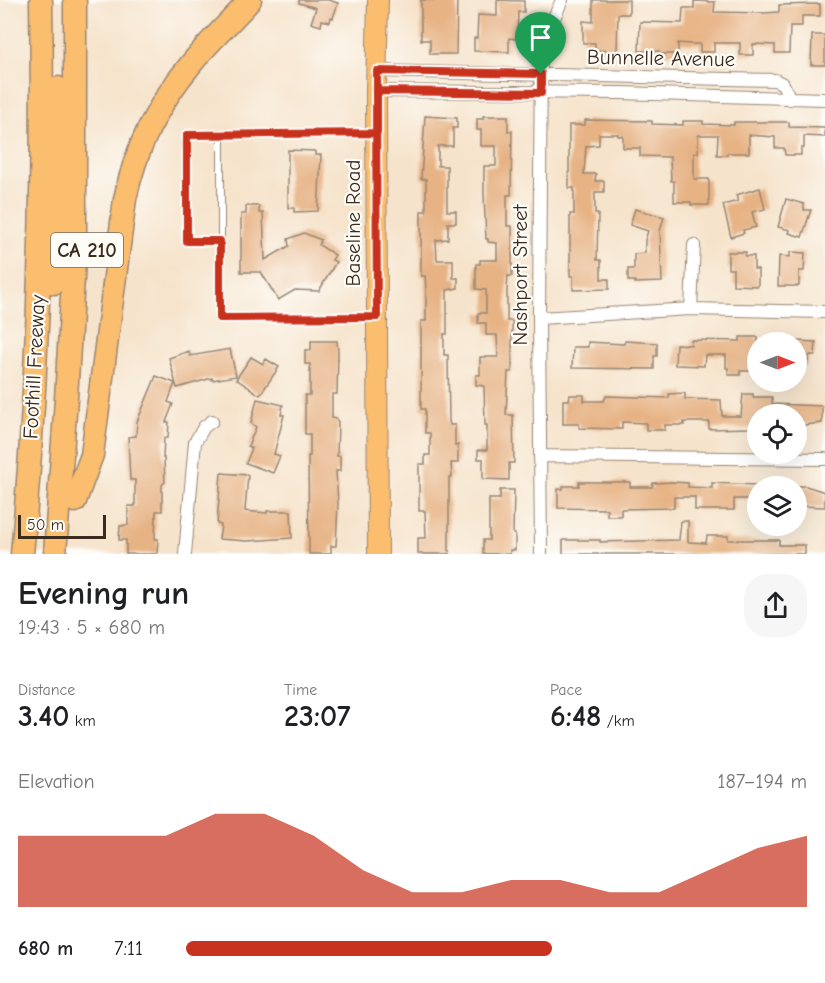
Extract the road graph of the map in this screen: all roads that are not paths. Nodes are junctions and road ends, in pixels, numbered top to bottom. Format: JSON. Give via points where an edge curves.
{"nodes":[{"id":1,"x":41,"y":0,"type":"edge"},
{"id":2,"x":56,"y":0,"type":"edge"},
{"id":3,"x":75,"y":0,"type":"edge"},
{"id":4,"x":87,"y":0,"type":"edge"},
{"id":5,"x":250,"y":0,"type":"edge"},
{"id":6,"x":378,"y":0,"type":"edge"},
{"id":7,"x":562,"y":0,"type":"edge"},
{"id":8,"x":541,"y":74,"type":"junction"},
{"id":9,"x":376,"y":81,"type":"junction"},
{"id":10,"x":541,"y":93,"type":"junction"},
{"id":11,"x":790,"y":99,"type":"junction"},
{"id":12,"x":825,"y":99,"type":"edge"},
{"id":13,"x":377,"y":133,"type":"junction"},
{"id":14,"x":220,"y":134,"type":"junction"},
{"id":15,"x":220,"y":241,"type":"junction"},
{"id":16,"x":693,"y":245,"type":"dead end"},
{"id":17,"x":691,"y":309,"type":"junction"},
{"id":18,"x":825,"y":312,"type":"edge"},
{"id":19,"x":377,"y":317,"type":"junction"},
{"id":20,"x":539,"y":318,"type":"junction"},
{"id":21,"x":212,"y":421,"type":"dead end"},
{"id":22,"x":541,"y":456,"type":"junction"},
{"id":23,"x":825,"y":459,"type":"edge"},
{"id":24,"x":75,"y":501,"type":"junction"},
{"id":25,"x":22,"y":554,"type":"edge"},
{"id":26,"x":37,"y":554,"type":"edge"},
{"id":27,"x":55,"y":554,"type":"edge"},
{"id":28,"x":71,"y":554,"type":"edge"},
{"id":29,"x":185,"y":554,"type":"edge"},
{"id":30,"x":378,"y":554,"type":"edge"},
{"id":31,"x":541,"y":554,"type":"edge"}],
"edges":[{"from":1,"to":25,"type":"highway","name":"Foothill Freeway","number":"CA 210","via":[[37,345]]},
{"from":2,"to":26,"type":"highway","via":[[55,247]]},
{"from":3,"to":27,"type":"highway","via":[[75,243]]},
{"from":4,"to":24,"type":"highway","number":"CA 210","via":[[90,88],[85,346]]},
{"from":5,"to":24,"type":"highway","via":[[170,91],[132,168],[92,455]]},
{"from":6,"to":9,"type":"main road","name":"Baseline Road"},
{"from":7,"to":8,"type":"street","name":"Nashport Street","via":[[541,47]]},
{"from":8,"to":9,"type":"street","name":"Bunnelle Avenue"},
{"from":8,"to":10,"type":"street","name":"Nashport Street"},
{"from":8,"to":11,"type":"street","name":"Bunnelle Avenue","via":[[775,80],[783,84]]},
{"from":9,"to":10,"type":"street","name":"Bunnelle Avenue"},
{"from":9,"to":13,"type":"main road","name":"Baseline Road"},
{"from":10,"to":11,"type":"street","name":"Bunnelle Avenue"},
{"from":10,"to":20,"type":"street","name":"Nashport Street"},
{"from":11,"to":12,"type":"street","name":"Bunnelle Avenue"},
{"from":13,"to":14,"type":"lane"},
{"from":13,"to":19,"type":"main road","name":"Baseline Road"},
{"from":14,"to":15,"type":"lane"},
{"from":14,"to":15,"type":"lane","via":[[187,135],[187,241]]},
{"from":15,"to":19,"type":"lane","via":[[220,318]]},
{"from":16,"to":17,"type":"street"},
{"from":17,"to":18,"type":"street"},
{"from":17,"to":20,"type":"street"},
{"from":19,"to":30,"type":"main road","name":"Baseline Road"},
{"from":20,"to":22,"type":"street","name":"Nashport Street"},
{"from":21,"to":29,"type":"street","via":[[195,442]]},
{"from":22,"to":23,"type":"street"},
{"from":22,"to":31,"type":"street","name":"Nashport Street"},
{"from":24,"to":28,"type":"highway","number":"CA 210"}]}
